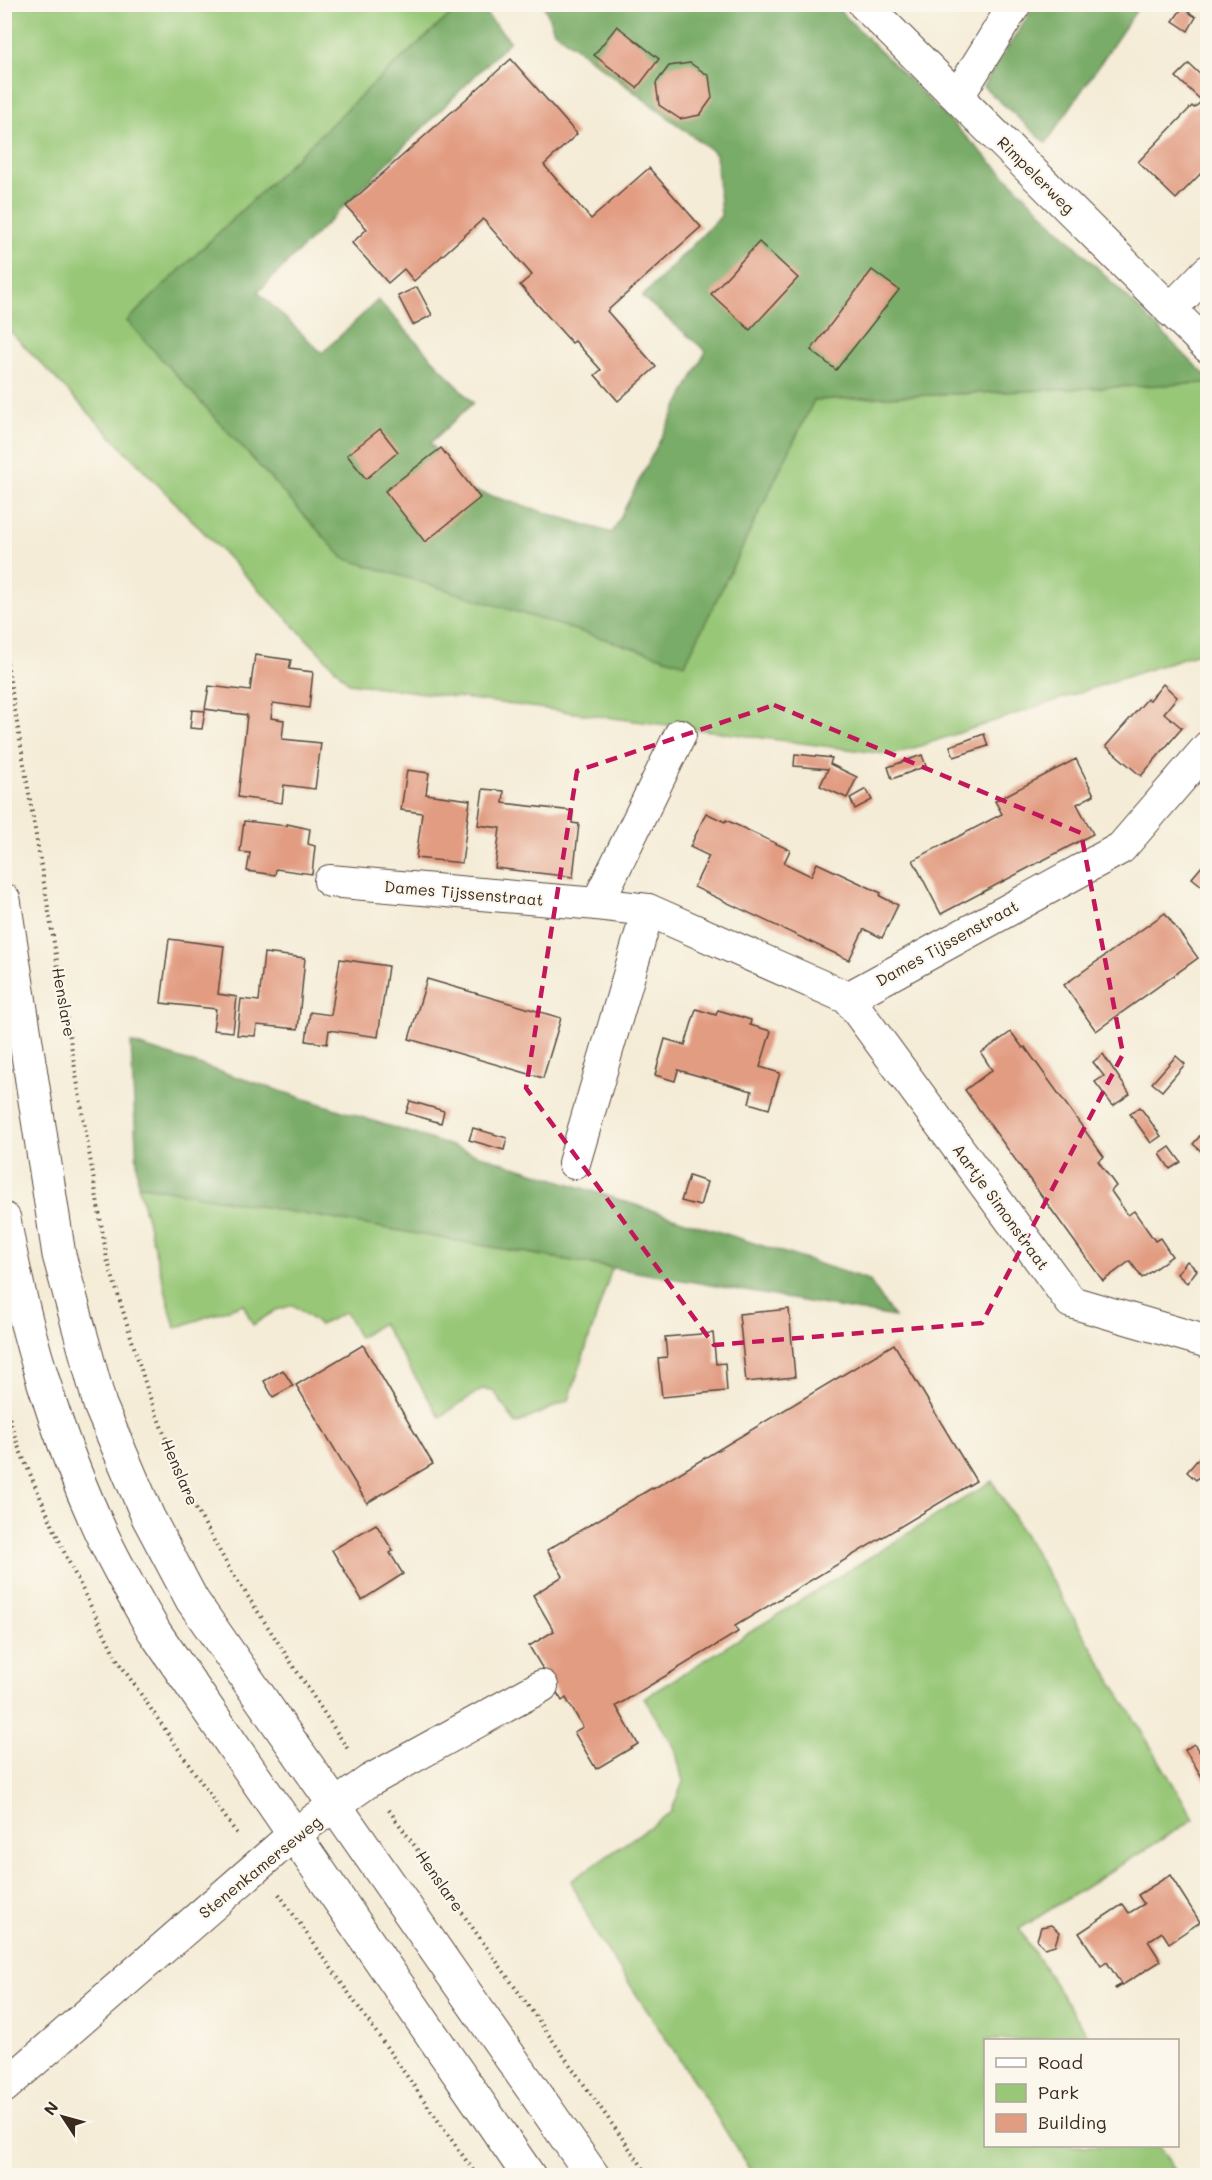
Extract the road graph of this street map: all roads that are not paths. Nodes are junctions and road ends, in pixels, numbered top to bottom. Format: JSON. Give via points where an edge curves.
{"nodes":[{"id":1,"x":864,"y":4,"type":"edge"},
{"id":2,"x":1015,"y":4,"type":"edge"},
{"id":3,"x":958,"y":96,"type":"junction"},
{"id":4,"x":1208,"y":271,"type":"edge"},
{"id":5,"x":1170,"y":310,"type":"junction"},
{"id":6,"x":1208,"y":346,"type":"edge"},
{"id":7,"x":680,"y":735,"type":"dead end"},
{"id":8,"x":1208,"y":747,"type":"edge"},
{"id":9,"x":330,"y":881,"type":"dead end"},
{"id":10,"x":4,"y":900,"type":"edge"},
{"id":11,"x":597,"y":904,"type":"junction"},
{"id":12,"x":648,"y":910,"type":"junction"},
{"id":13,"x":848,"y":998,"type":"junction"},
{"id":14,"x":574,"y":1163,"type":"dead end"},
{"id":15,"x":4,"y":1219,"type":"edge"},
{"id":16,"x":1208,"y":1342,"type":"edge"},
{"id":17,"x":542,"y":1686,"type":"dead end"},
{"id":18,"x":336,"y":1806,"type":"junction"},
{"id":19,"x":293,"y":1835,"type":"junction"},
{"id":20,"x":4,"y":2087,"type":"edge"},
{"id":21,"x":529,"y":2175,"type":"edge"},
{"id":22,"x":594,"y":2175,"type":"edge"}],
"edges":[{"from":1,"to":3,"type":"street","name":"Rimpelerweg"},
{"from":2,"to":3,"type":"street"},
{"from":3,"to":5,"type":"street","name":"Rimpelerweg"},
{"from":4,"to":5,"type":"street"},
{"from":5,"to":6,"type":"street","name":"Rimpelerweg"},
{"from":7,"to":11,"type":"street"},
{"from":8,"to":13,"type":"street","name":"Dames Tijssenstraat","via":[[1120,848]]},
{"from":9,"to":11,"type":"street","name":"Dames Tijssenstraat"},
{"from":10,"to":18,"type":"street","via":[[59,1255],[100,1406],[148,1517],[192,1600]]},
{"from":11,"to":12,"type":"street","name":"Dames Tijssenstraat"},
{"from":12,"to":13,"type":"street","name":"Dames Tijssenstraat"},
{"from":12,"to":14,"type":"street"},
{"from":13,"to":16,"type":"street","name":"Aartje Simonstraat","via":[[1071,1302]]},
{"from":15,"to":19,"type":"street","via":[[14,1275],[59,1433],[104,1539],[154,1631]]},
{"from":17,"to":18,"type":"street","name":"Stenenkamerseweg","via":[[369,1781]]},
{"from":18,"to":19,"type":"street","name":"Stenenkamerseweg"},
{"from":18,"to":22,"type":"street"},
{"from":19,"to":20,"type":"street","name":"Stenenkamerseweg"},
{"from":19,"to":21,"type":"street"}]}
